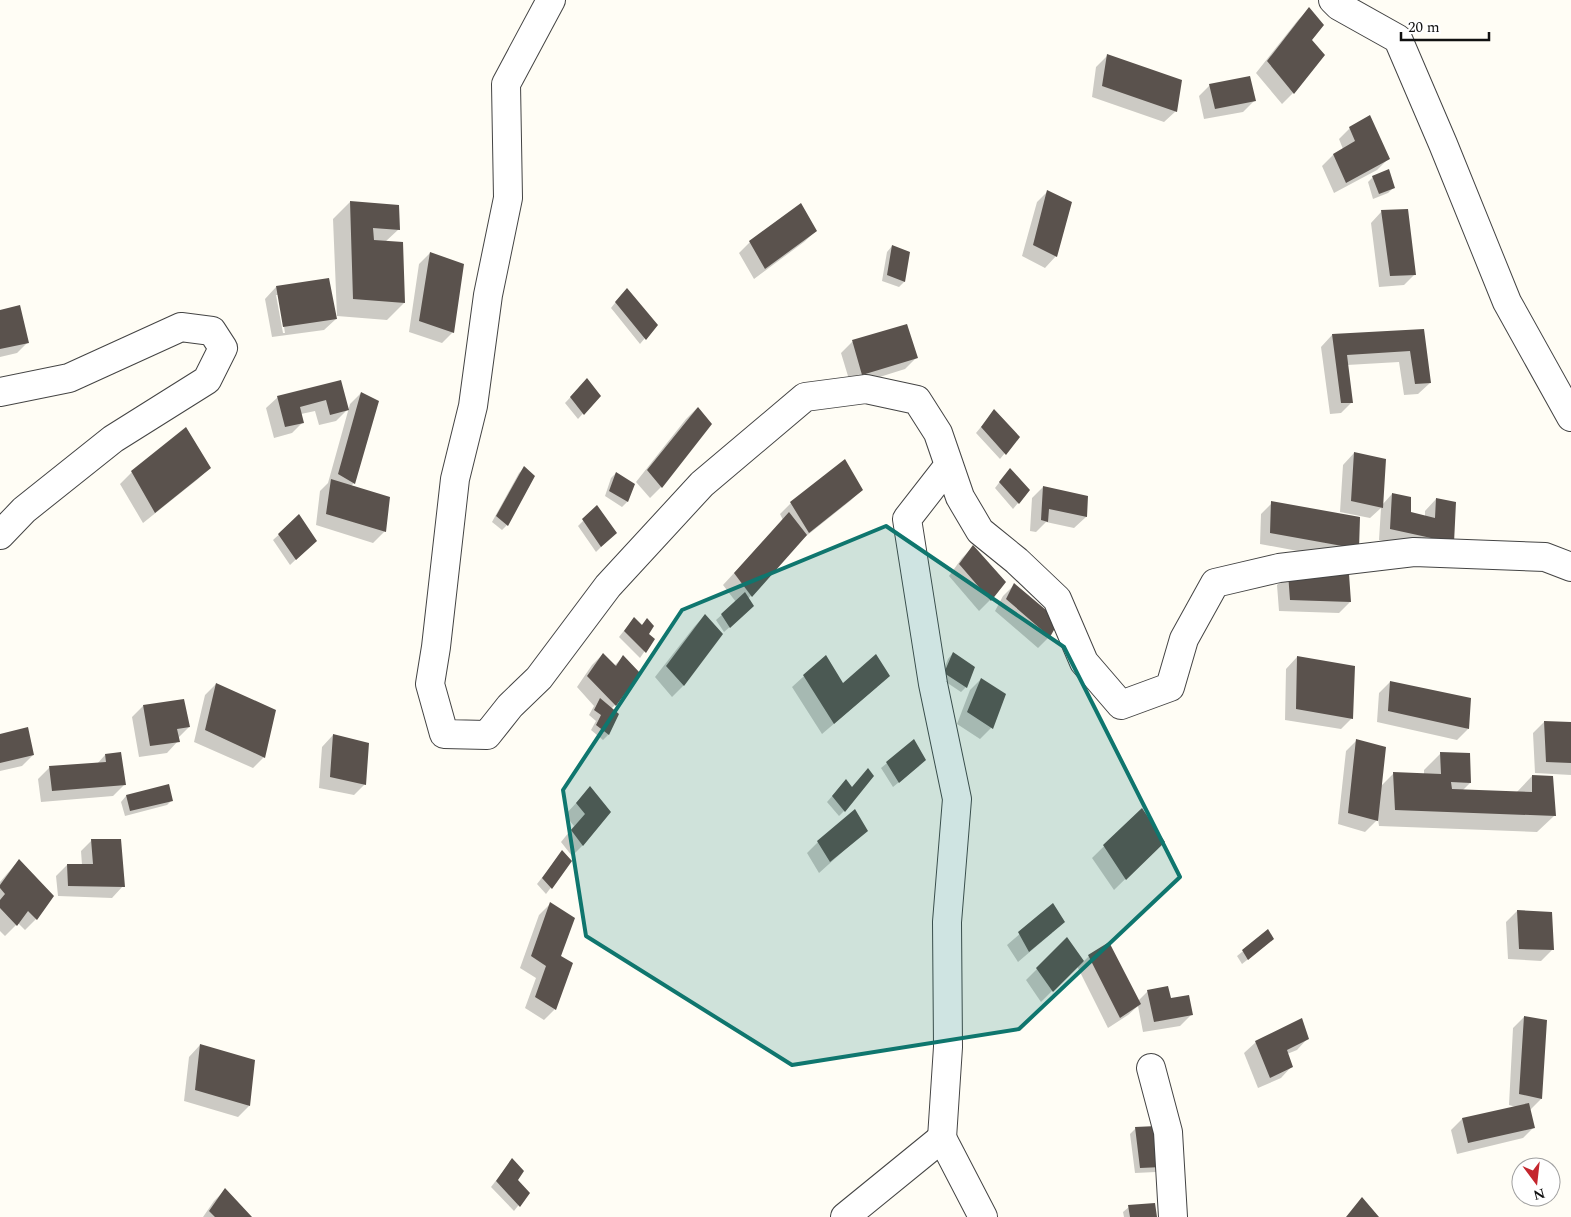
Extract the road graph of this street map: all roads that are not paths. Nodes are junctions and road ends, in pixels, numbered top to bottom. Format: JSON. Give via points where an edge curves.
{"nodes":[{"id":1,"x":551,"y":0,"type":"edge"},
{"id":2,"x":1333,"y":0,"type":"edge"},
{"id":3,"x":0,"y":392,"type":"edge"},
{"id":4,"x":1571,"y":417,"type":"edge"},
{"id":5,"x":949,"y":465,"type":"junction"},
{"id":6,"x":0,"y":535,"type":"edge"},
{"id":7,"x":1571,"y":567,"type":"edge"},
{"id":8,"x":1151,"y":1068,"type":"dead end"},
{"id":9,"x":942,"y":1138,"type":"junction"},
{"id":10,"x":845,"y":1217,"type":"edge"},
{"id":11,"x":983,"y":1217,"type":"edge"},
{"id":12,"x":1173,"y":1217,"type":"edge"}],
"edges":[{"from":1,"to":5,"type":"street","via":[[506,84],[508,198],[488,295],[473,406],[455,479],[430,684],[444,734],[487,735],[510,706],[539,678],[608,586],[702,484],[805,397],[866,389],[917,400],[938,433]]},
{"from":2,"to":4,"type":"street","via":[[1398,39],[1507,302]]},
{"from":3,"to":6,"type":"street","via":[[70,378],[182,327],[212,331],[223,348],[208,380],[113,439],[24,510]]},
{"from":5,"to":7,"type":"street","via":[[960,497],[980,531],[1057,599],[1084,662],[1121,705],[1170,687],[1184,639],[1215,583],[1279,568],[1414,552],[1546,557]]},
{"from":5,"to":9,"type":"street","via":[[907,519],[933,684],[957,799],[947,922],[948,1047]]},
{"from":8,"to":12,"type":"street","via":[[1168,1132]]},
{"from":9,"to":10,"type":"street"},
{"from":9,"to":11,"type":"street"}]}
